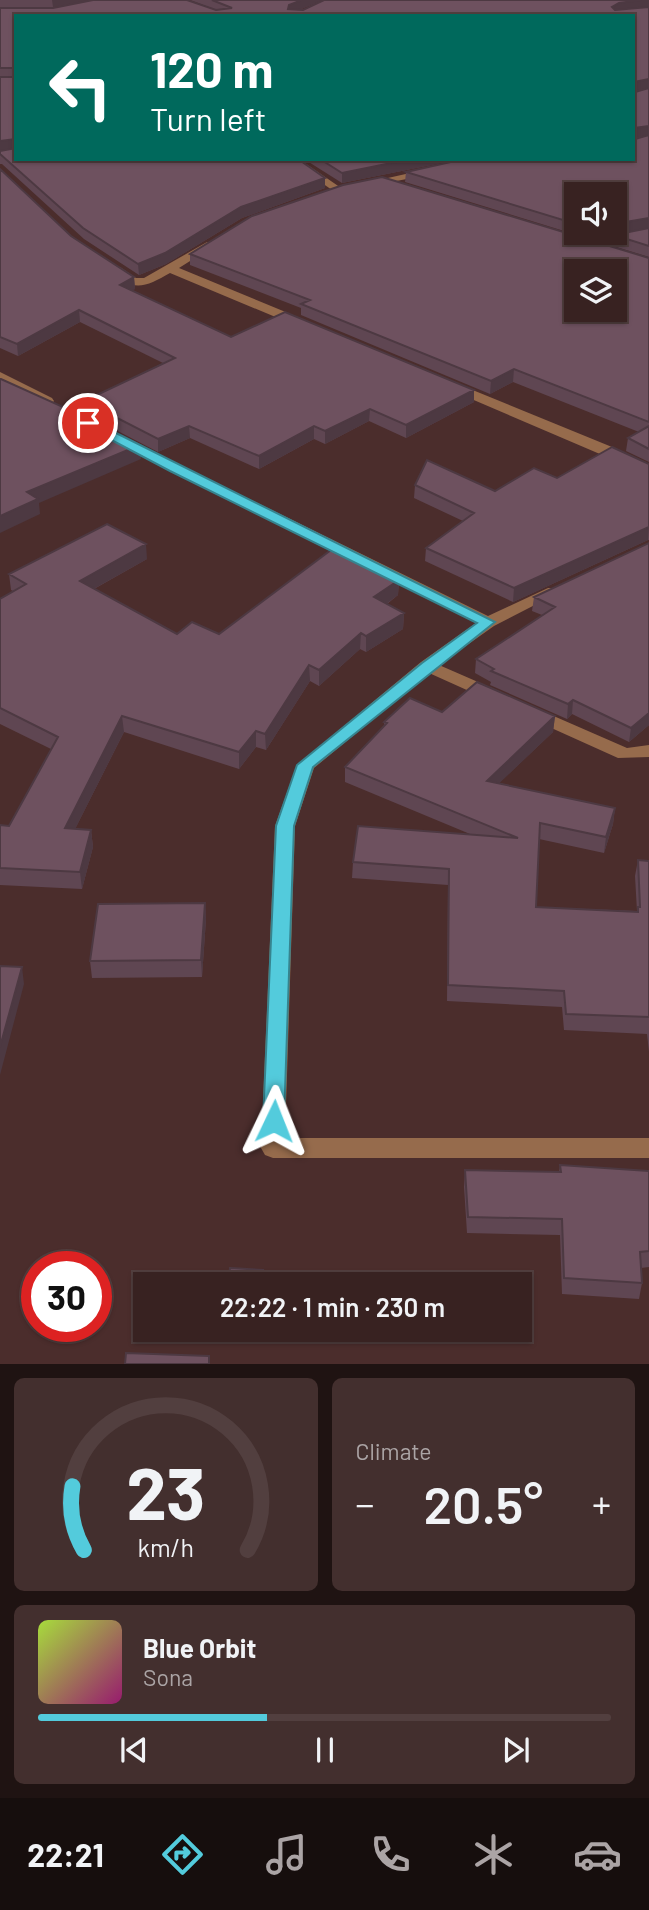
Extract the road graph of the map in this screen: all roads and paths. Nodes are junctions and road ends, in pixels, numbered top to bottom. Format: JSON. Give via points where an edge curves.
{"nodes":[{"id":1,"x":294,"y":161,"type":"edge"},
{"id":2,"x":443,"y":169,"type":"edge"},
{"id":3,"x":382,"y":181,"type":"junction"},
{"id":4,"x":408,"y":189,"type":"edge"},
{"id":5,"x":649,"y":233,"type":"edge"},
{"id":6,"x":225,"y":236,"type":"edge"},
{"id":7,"x":627,"y":237,"type":"edge"},
{"id":8,"x":594,"y":245,"type":"edge"},
{"id":9,"x":614,"y":252,"type":"edge"},
{"id":10,"x":111,"y":266,"type":"edge"},
{"id":11,"x":171,"y":269,"type":"junction"},
{"id":12,"x":317,"y":329,"type":"edge"},
{"id":13,"x":0,"y":376,"type":"edge"},
{"id":14,"x":443,"y":382,"type":"edge"},
{"id":15,"x":58,"y":407,"type":"edge"},
{"id":16,"x":105,"y":432,"type":"edge"},
{"id":17,"x":649,"y":471,"type":"edge"},
{"id":18,"x":574,"y":581,"type":"edge"},
{"id":19,"x":488,"y":622,"type":"junction"},
{"id":20,"x":427,"y":666,"type":"junction"},
{"id":21,"x":649,"y":751,"type":"edge"},
{"id":22,"x":649,"y":1148,"type":"edge"}],
"edges":[{"from":1,"to":3,"type":"street","via":[[333,192]]},
{"from":2,"to":3,"type":"street"},
{"from":3,"to":4,"type":"street"},
{"from":5,"to":7,"type":"street"},
{"from":6,"to":11,"type":"street"},
{"from":8,"to":9,"type":"street"},
{"from":10,"to":11,"type":"street","via":[[138,283]]},
{"from":11,"to":12,"type":"street"},
{"from":13,"to":15,"type":"street"},
{"from":14,"to":17,"type":"street"},
{"from":16,"to":19,"type":"street"},
{"from":18,"to":19,"type":"street"},
{"from":19,"to":20,"type":"street"},
{"from":20,"to":21,"type":"street","via":[[625,754]]},
{"from":20,"to":22,"type":"street","via":[[306,765],[285,826],[273,1148]]}]}
